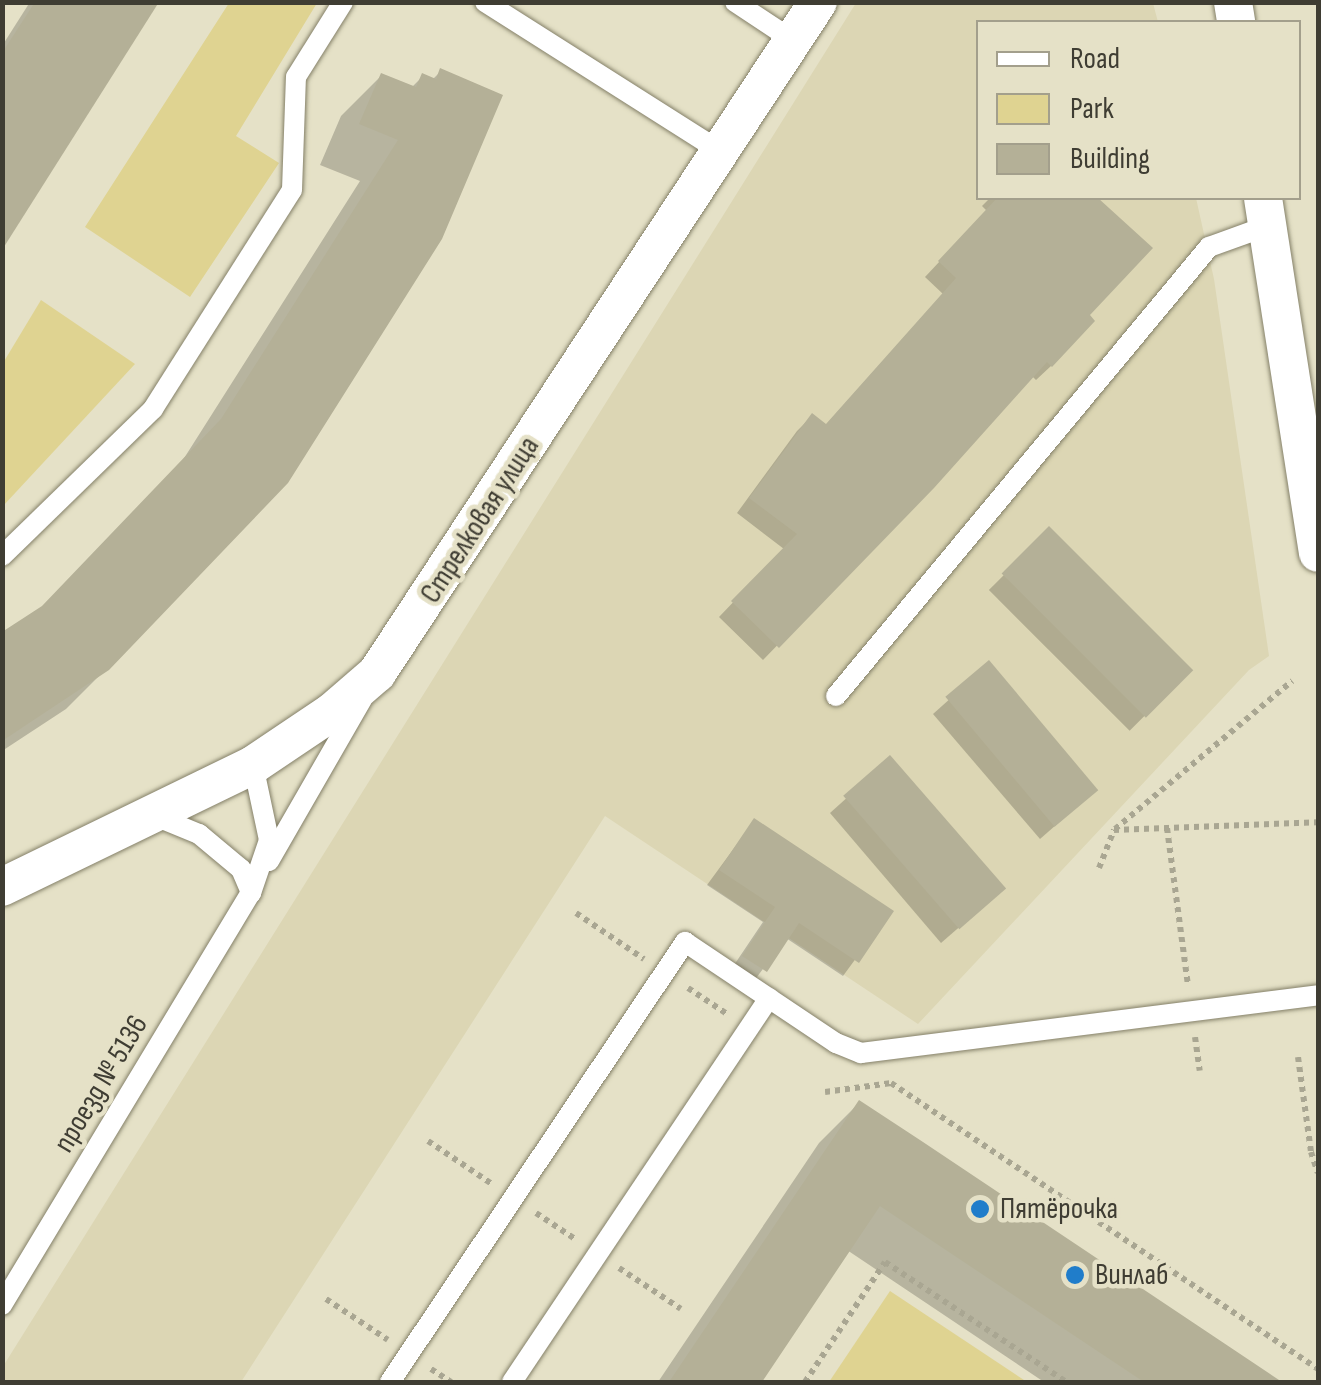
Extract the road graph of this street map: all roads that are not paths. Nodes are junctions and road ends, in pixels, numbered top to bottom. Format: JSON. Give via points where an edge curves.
{"nodes":[{"id":1,"x":343,"y":2,"type":"edge"},
{"id":2,"x":485,"y":2,"type":"edge"},
{"id":3,"x":736,"y":2,"type":"edge"},
{"id":4,"x":818,"y":2,"type":"edge"},
{"id":5,"x":794,"y":41,"type":"junction"},
{"id":6,"x":721,"y":152,"type":"junction"},
{"id":7,"x":1265,"y":212,"type":"edge"},
{"id":8,"x":1318,"y":554,"type":"edge"},
{"id":9,"x":2,"y":556,"type":"edge"},
{"id":10,"x":376,"y":673,"type":"junction"},
{"id":11,"x":836,"y":696,"type":"dead end"},
{"id":12,"x":253,"y":765,"type":"junction"},
{"id":13,"x":155,"y":816,"type":"junction"},
{"id":14,"x":2,"y":887,"type":"edge"},
{"id":15,"x":251,"y":893,"type":"junction"},
{"id":16,"x":1318,"y":996,"type":"edge"},
{"id":17,"x":769,"y":998,"type":"junction"},
{"id":18,"x":2,"y":1305,"type":"edge"},
{"id":19,"x":390,"y":1382,"type":"edge"},
{"id":20,"x":512,"y":1382,"type":"edge"}],
"edges":[{"from":1,"to":9,"type":"lane","via":[[296,77],[292,190],[153,409]]},
{"from":2,"to":6,"type":"lane"},
{"from":3,"to":5,"type":"lane"},
{"from":4,"to":5,"type":"street","name":"Стрелковая улица"},
{"from":5,"to":6,"type":"street","name":"Стрелковая улица"},
{"from":6,"to":10,"type":"street","name":"Стрелковая улица"},
{"from":7,"to":8,"type":"street"},
{"from":7,"to":11,"type":"lane","via":[[1209,247]]},
{"from":10,"to":12,"type":"street","name":"Стрелковая улица"},
{"from":10,"to":15,"type":"lane","name":"проезд № 5136"},
{"from":12,"to":13,"type":"street","name":"Стрелковая улица"},
{"from":12,"to":15,"type":"lane","name":"проезд № 5136","via":[[269,840]]},
{"from":13,"to":14,"type":"street","name":"Стрелковая улица"},
{"from":13,"to":15,"type":"lane","via":[[199,834],[241,869]]},
{"from":15,"to":18,"type":"lane","name":"проезд № 5136"},
{"from":16,"to":17,"type":"lane","via":[[861,1053]]},
{"from":17,"to":19,"type":"lane","via":[[686,942]]},
{"from":17,"to":20,"type":"lane"}]}
